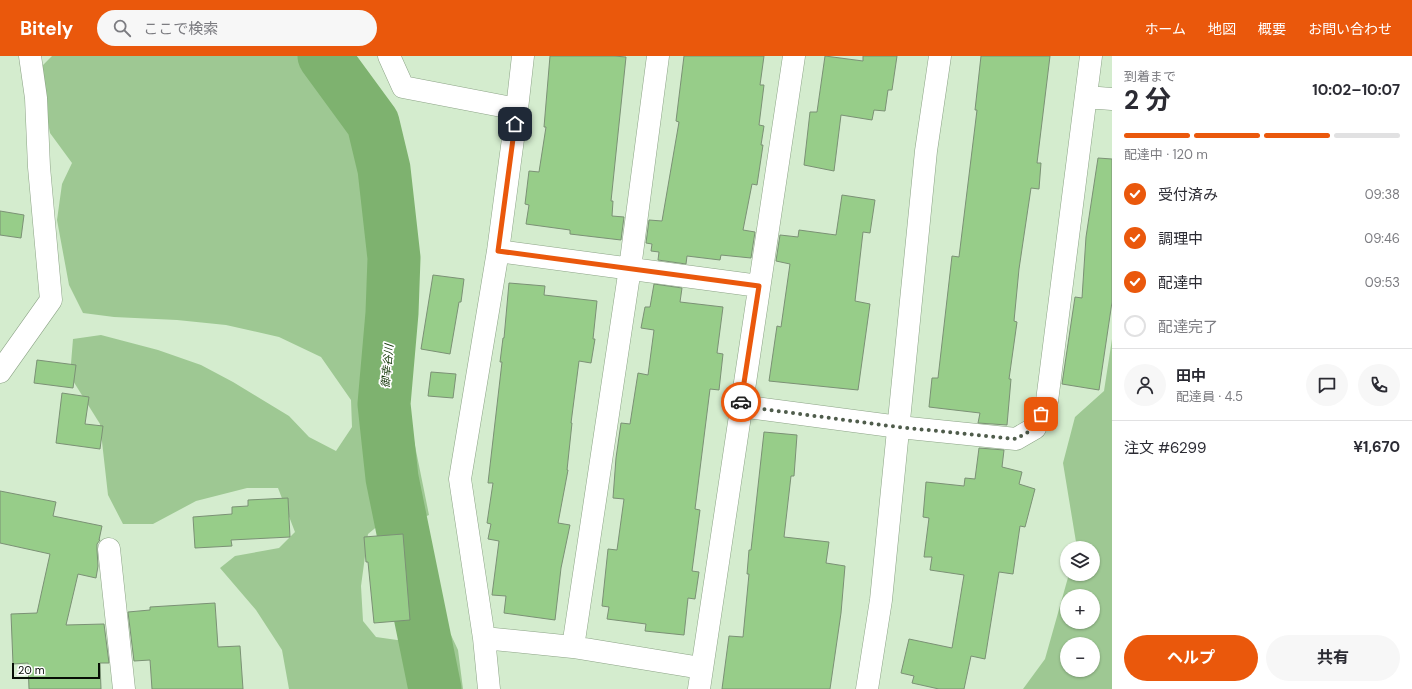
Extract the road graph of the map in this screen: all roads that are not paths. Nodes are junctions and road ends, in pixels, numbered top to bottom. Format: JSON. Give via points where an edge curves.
{"nodes":[{"id":1,"x":30,"y":56,"type":"edge"},
{"id":2,"x":389,"y":56,"type":"edge"},
{"id":3,"x":523,"y":56,"type":"edge"},
{"id":4,"x":658,"y":56,"type":"edge"},
{"id":5,"x":794,"y":56,"type":"edge"},
{"id":6,"x":940,"y":56,"type":"edge"},
{"id":7,"x":1091,"y":56,"type":"edge"},
{"id":8,"x":1086,"y":97,"type":"junction"},
{"id":9,"x":1112,"y":99,"type":"edge"},
{"id":10,"x":517,"y":109,"type":"junction"},
{"id":11,"x":498,"y":251,"type":"junction"},
{"id":12,"x":630,"y":268,"type":"junction"},
{"id":13,"x":759,"y":286,"type":"junction"},
{"id":14,"x":0,"y":372,"type":"edge"},
{"id":15,"x":740,"y":406,"type":"junction"},
{"id":16,"x":898,"y":427,"type":"junction"},
{"id":17,"x":109,"y":549,"type":"dead end"},
{"id":18,"x":484,"y":638,"type":"junction"},
{"id":19,"x":573,"y":647,"type":"junction"},
{"id":20,"x":700,"y":679,"type":"edge"},
{"id":21,"x":124,"y":689,"type":"edge"},
{"id":22,"x":489,"y":689,"type":"edge"},
{"id":23,"x":867,"y":689,"type":"edge"}],
"edges":[{"from":1,"to":14,"type":"street","via":[[36,98],[39,167],[51,300]]},
{"from":2,"to":10,"type":"street","via":[[403,87]]},
{"from":3,"to":10,"type":"street"},
{"from":4,"to":12,"type":"street"},
{"from":5,"to":13,"type":"street"},
{"from":6,"to":16,"type":"street","via":[[926,151]]},
{"from":7,"to":8,"type":"street"},
{"from":8,"to":9,"type":"street"},
{"from":8,"to":16,"type":"street","via":[[1047,401],[1035,428],[1016,439]]},
{"from":10,"to":11,"type":"street"},
{"from":11,"to":12,"type":"street"},
{"from":11,"to":18,"type":"street","via":[[460,479]]},
{"from":12,"to":13,"type":"street"},
{"from":12,"to":19,"type":"street"},
{"from":13,"to":15,"type":"street"},
{"from":15,"to":16,"type":"street"},
{"from":15,"to":20,"type":"street"},
{"from":16,"to":23,"type":"street","via":[[881,600]]},
{"from":17,"to":21,"type":"street"},
{"from":18,"to":19,"type":"street"},
{"from":18,"to":22,"type":"street"},
{"from":19,"to":20,"type":"street"}]}
